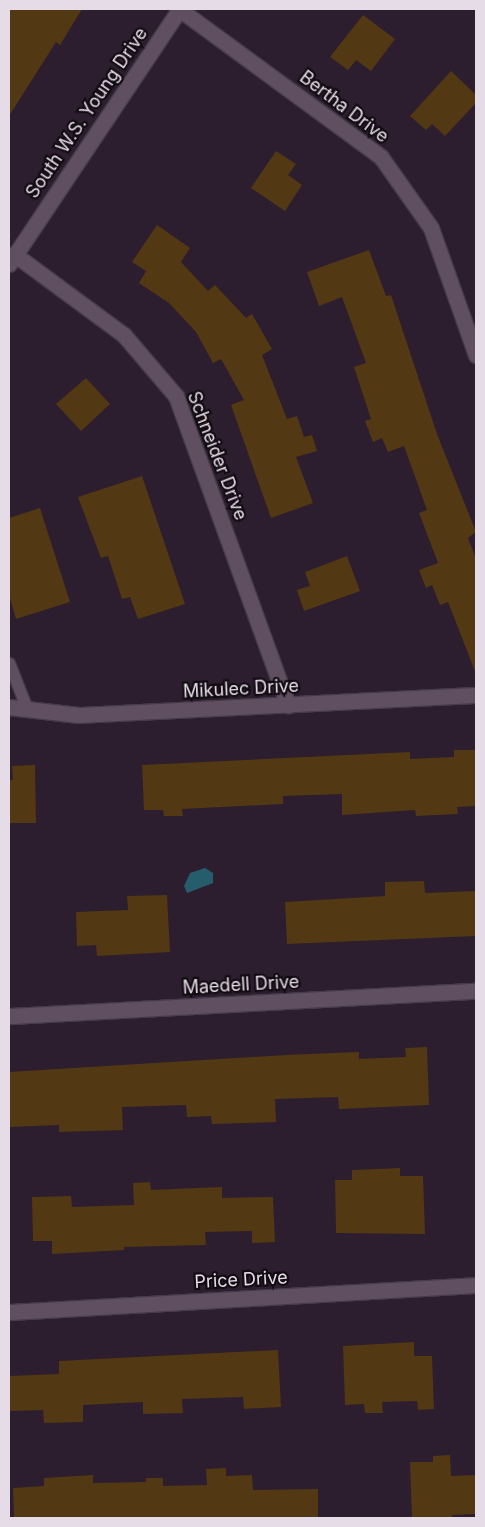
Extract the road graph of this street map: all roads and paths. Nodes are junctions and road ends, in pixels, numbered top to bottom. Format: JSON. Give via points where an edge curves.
{"nodes":[{"id":1,"x":180,"y":9,"type":"edge"},
{"id":2,"x":11,"y":259,"type":"edge"},
{"id":3,"x":476,"y":355,"type":"edge"},
{"id":4,"x":9,"y":664,"type":"edge"},
{"id":5,"x":476,"y":695,"type":"edge"},
{"id":6,"x":288,"y":705,"type":"junction"},
{"id":7,"x":9,"y":707,"type":"edge"},
{"id":8,"x":27,"y":709,"type":"junction"},
{"id":9,"x":476,"y":991,"type":"edge"},
{"id":10,"x":9,"y":1016,"type":"edge"},
{"id":11,"x":476,"y":1285,"type":"edge"},
{"id":12,"x":9,"y":1312,"type":"edge"}],
"edges":[{"from":1,"to":2,"type":"street","name":"South W.S. Young Drive"},
{"from":1,"to":3,"type":"street","name":"Bertha Drive","via":[[381,157],[431,228]]},
{"from":2,"to":6,"type":"street","name":"Schneider Drive","via":[[124,334],[176,396]]},
{"from":4,"to":8,"type":"lane"},
{"from":5,"to":6,"type":"street","name":"Mikulec Drive"},
{"from":6,"to":8,"type":"street","name":"Mikulec Drive","via":[[79,716]]},
{"from":7,"to":8,"type":"street","name":"Mikulec Drive"},
{"from":9,"to":10,"type":"street","name":"Maedell Drive"},
{"from":11,"to":12,"type":"street","name":"Price Drive"}]}
